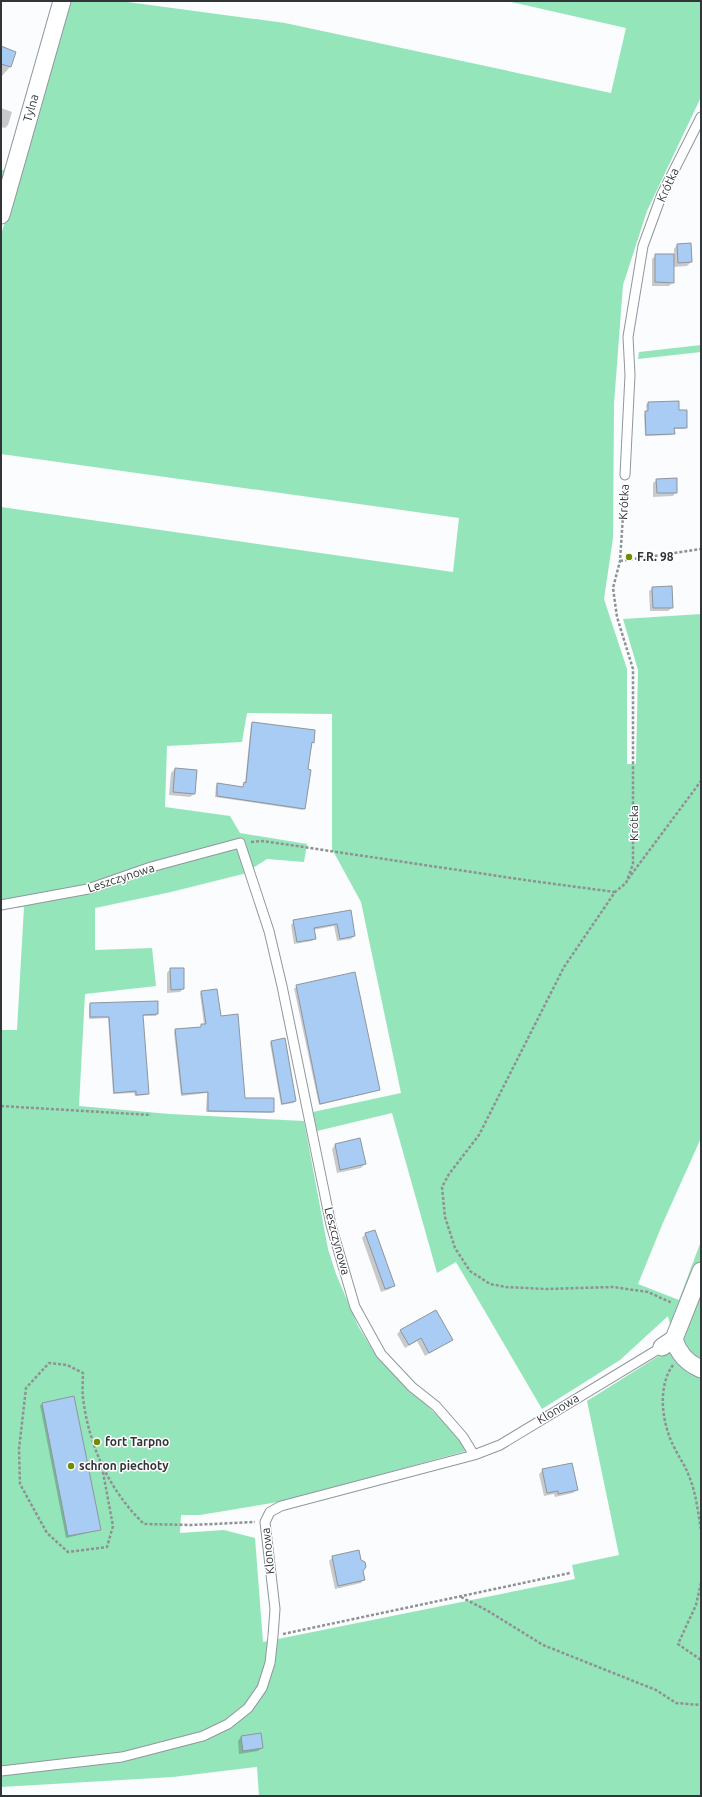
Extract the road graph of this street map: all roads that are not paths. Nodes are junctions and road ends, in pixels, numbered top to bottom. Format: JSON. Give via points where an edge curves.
{"nodes":[{"id":1,"x":62,"y":1,"type":"edge"},
{"id":2,"x":701,"y":117,"type":"edge"},
{"id":3,"x":1,"y":215,"type":"edge"},
{"id":4,"x":625,"y":475,"type":"road end"},
{"id":5,"x":1,"y":906,"type":"edge"},
{"id":6,"x":701,"y":1271,"type":"edge"},
{"id":7,"x":671,"y":1345,"type":"junction"},
{"id":8,"x":701,"y":1368,"type":"edge"},
{"id":9,"x":474,"y":1455,"type":"junction"},
{"id":10,"x":1,"y":1770,"type":"edge"}],
"edges":[{"from":1,"to":3,"type":"street","name":"Tylna"},
{"from":2,"to":4,"type":"lane","name":"Krótka","via":[[662,194],[642,246],[628,337],[630,375]]},
{"from":5,"to":9,"type":"lane","name":"Leszczynowa","via":[[88,889],[151,867],[240,843],[269,931],[331,1225],[356,1307],[381,1354],[412,1388],[436,1406],[463,1437]]},
{"from":6,"to":7,"type":"street"},
{"from":7,"to":8,"type":"street","via":[[688,1362]]},
{"from":7,"to":9,"type":"lane","name":"Klonowa","via":[[500,1445]]},
{"from":9,"to":10,"type":"lane","name":"Klonowa","via":[[281,1506],[270,1512],[265,1522],[275,1609],[270,1663],[262,1688],[248,1708],[228,1724],[203,1736],[122,1757]]}]}
